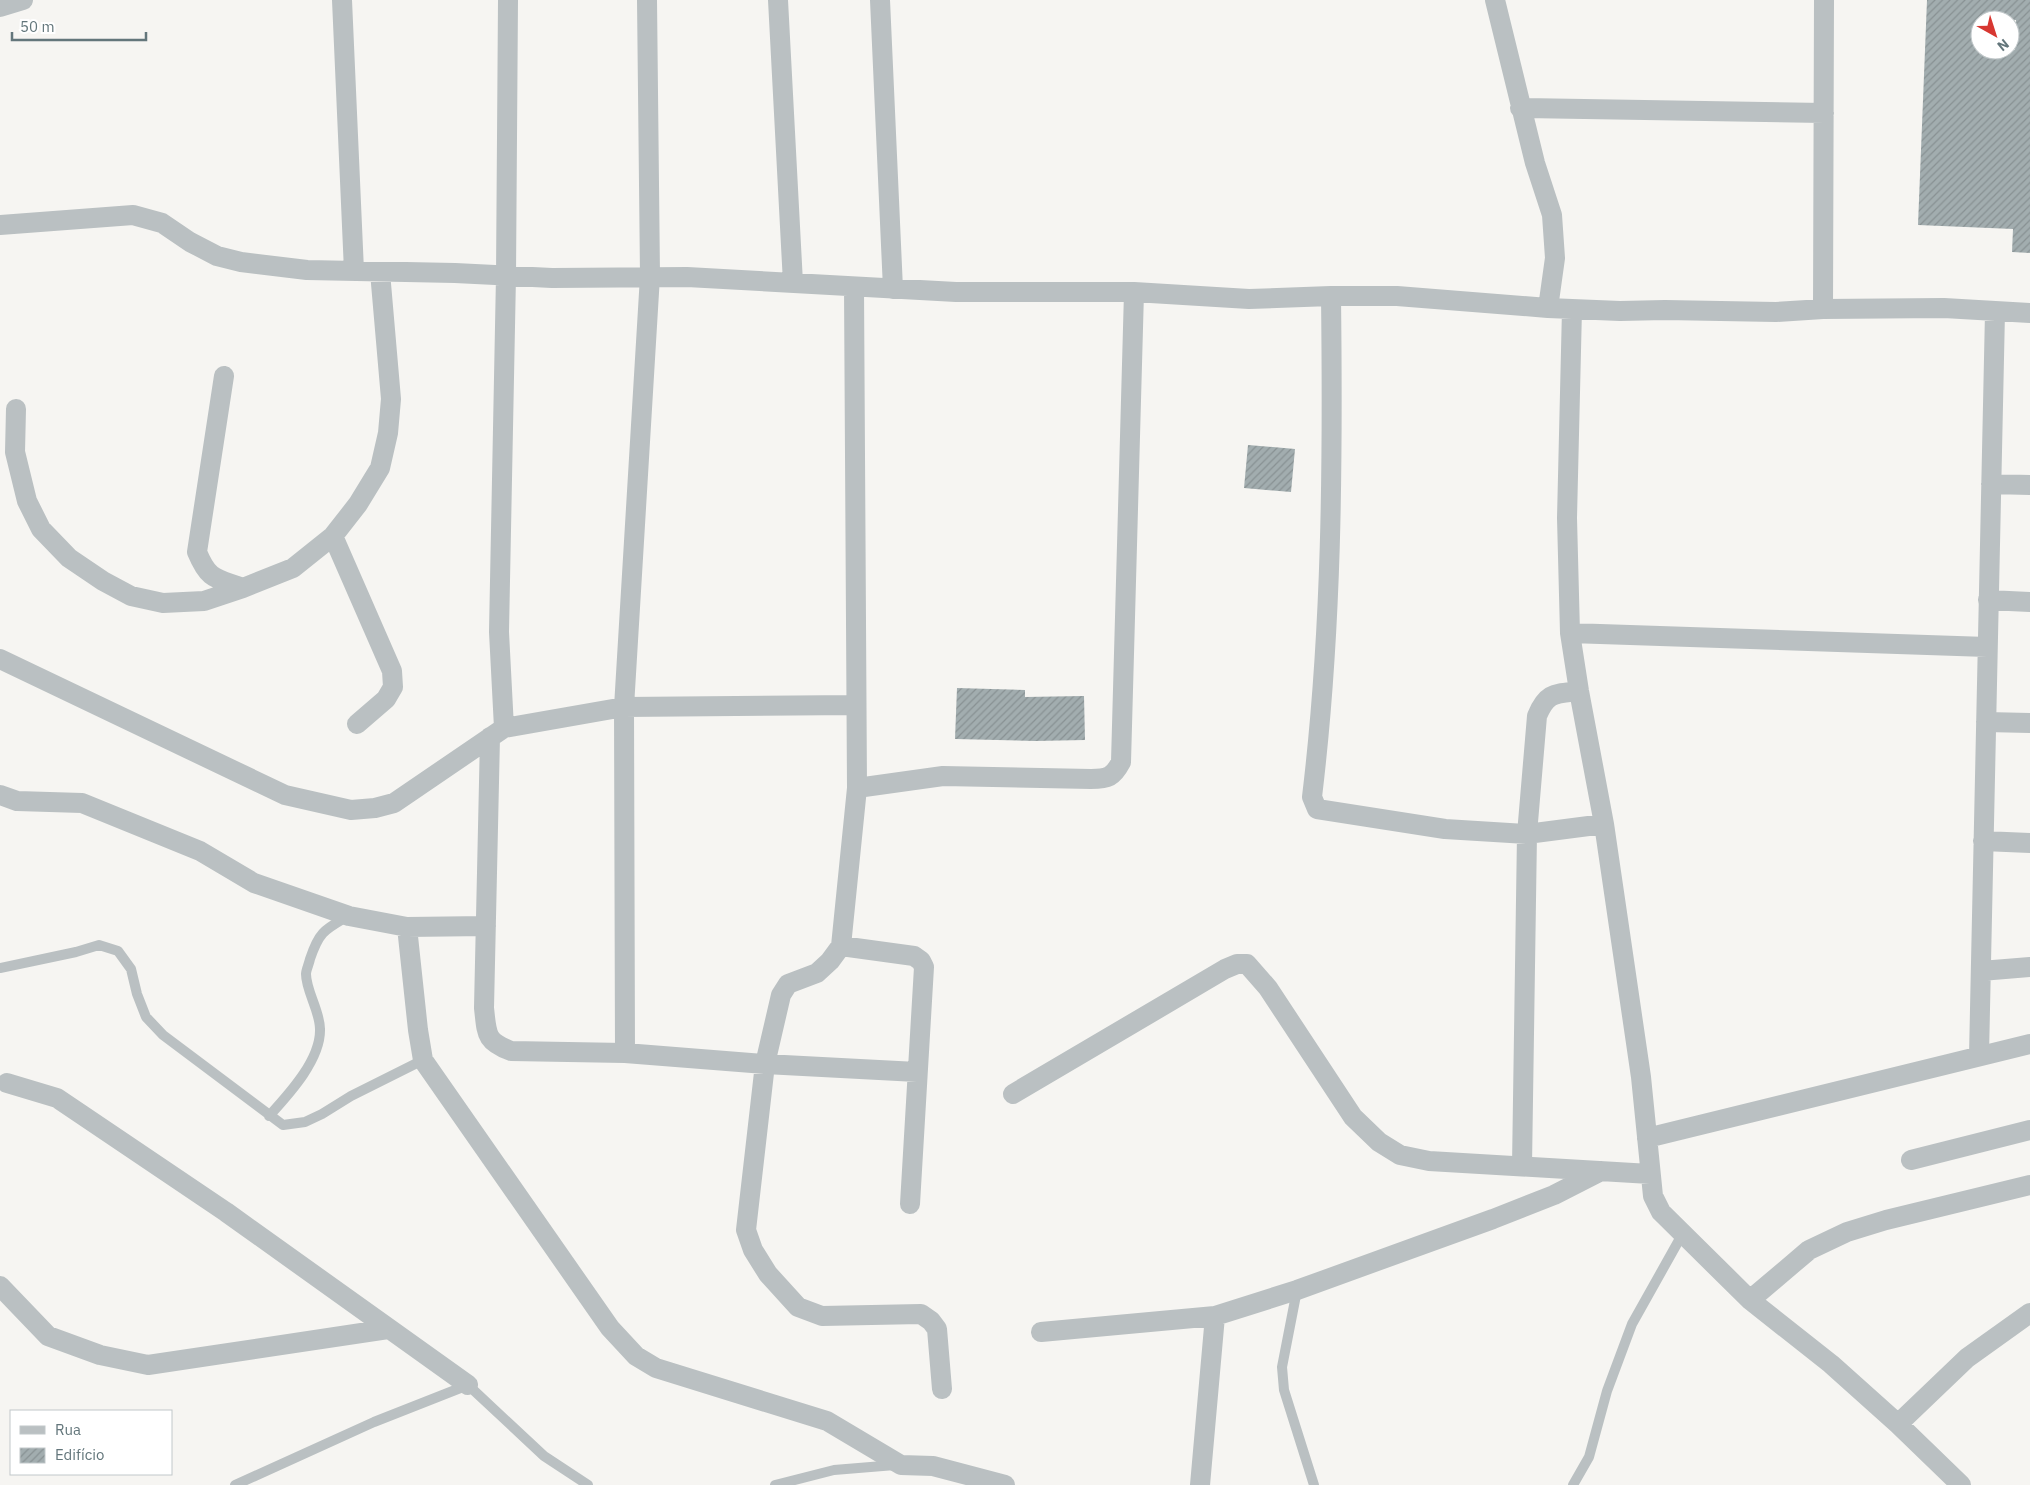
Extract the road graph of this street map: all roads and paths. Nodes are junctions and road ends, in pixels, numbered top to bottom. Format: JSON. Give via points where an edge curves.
{"nodes":[{"id":1,"x":23,"y":0,"type":"edge"},
{"id":2,"x":342,"y":0,"type":"edge"},
{"id":3,"x":508,"y":0,"type":"edge"},
{"id":4,"x":647,"y":0,"type":"edge"},
{"id":5,"x":778,"y":0,"type":"edge"},
{"id":6,"x":880,"y":0,"type":"edge"},
{"id":7,"x":1495,"y":0,"type":"edge"},
{"id":8,"x":1824,"y":0,"type":"edge"},
{"id":9,"x":0,"y":7,"type":"edge"},
{"id":10,"x":1520,"y":108,"type":"junction"},
{"id":11,"x":1824,"y":113,"type":"junction"},
{"id":12,"x":0,"y":225,"type":"edge"},
{"id":13,"x":354,"y":271,"type":"junction"},
{"id":14,"x":380,"y":272,"type":"junction"},
{"id":15,"x":506,"y":276,"type":"junction"},
{"id":16,"x":650,"y":276,"type":"junction"},
{"id":17,"x":793,"y":283,"type":"junction"},
{"id":18,"x":854,"y":288,"type":"junction"},
{"id":19,"x":893,"y":289,"type":"junction"},
{"id":20,"x":1134,"y":292,"type":"junction"},
{"id":21,"x":1331,"y":296,"type":"junction"},
{"id":22,"x":1548,"y":308,"type":"junction"},
{"id":23,"x":1572,"y":309,"type":"junction"},
{"id":24,"x":1823,"y":309,"type":"junction"},
{"id":25,"x":1995,"y":312,"type":"junction"},
{"id":26,"x":2030,"y":313,"type":"edge"},
{"id":27,"x":224,"y":376,"type":"dead end"},
{"id":28,"x":16,"y":409,"type":"dead end"},
{"id":29,"x":1991,"y":484,"type":"junction"},
{"id":30,"x":2030,"y":485,"type":"edge"},
{"id":31,"x":333,"y":536,"type":"junction"},
{"id":32,"x":243,"y":588,"type":"junction"},
{"id":33,"x":1988,"y":600,"type":"junction"},
{"id":34,"x":2030,"y":602,"type":"edge"},
{"id":35,"x":1570,"y":633,"type":"junction"},
{"id":36,"x":1987,"y":647,"type":"junction"},
{"id":37,"x":0,"y":659,"type":"edge"},
{"id":38,"x":1579,"y":691,"type":"junction"},
{"id":39,"x":856,"y":705,"type":"junction"},
{"id":40,"x":624,"y":707,"type":"junction"},
{"id":41,"x":1986,"y":722,"type":"junction"},
{"id":42,"x":2030,"y":723,"type":"edge"},
{"id":43,"x":357,"y":724,"type":"dead end"},
{"id":44,"x":497,"y":732,"type":"junction"},
{"id":45,"x":857,"y":788,"type":"junction"},
{"id":46,"x":0,"y":795,"type":"edge"},
{"id":47,"x":1604,"y":824,"type":"junction"},
{"id":48,"x":1527,"y":834,"type":"junction"},
{"id":49,"x":1983,"y":841,"type":"junction"},
{"id":50,"x":2030,"y":843,"type":"edge"},
{"id":51,"x":349,"y":916,"type":"junction"},
{"id":52,"x":486,"y":926,"type":"junction"},
{"id":53,"x":407,"y":927,"type":"junction"},
{"id":54,"x":841,"y":946,"type":"junction"},
{"id":55,"x":2030,"y":966,"type":"edge"},
{"id":56,"x":0,"y":968,"type":"edge"},
{"id":57,"x":1980,"y":971,"type":"junction"},
{"id":58,"x":2030,"y":1044,"type":"edge"},
{"id":59,"x":625,"y":1053,"type":"junction"},
{"id":60,"x":1979,"y":1056,"type":"junction"},
{"id":61,"x":424,"y":1060,"type":"junction"},
{"id":62,"x":765,"y":1064,"type":"junction"},
{"id":63,"x":917,"y":1072,"type":"junction"},
{"id":64,"x":7,"y":1083,"type":"dead end"},
{"id":65,"x":1014,"y":1094,"type":"dead end"},
{"id":66,"x":270,"y":1116,"type":"junction"},
{"id":67,"x":2030,"y":1130,"type":"edge"},
{"id":68,"x":1647,"y":1138,"type":"junction"},
{"id":69,"x":1911,"y":1160,"type":"dead end"},
{"id":70,"x":1522,"y":1166,"type":"junction"},
{"id":71,"x":1603,"y":1170,"type":"junction"},
{"id":72,"x":1650,"y":1174,"type":"junction"},
{"id":73,"x":2030,"y":1186,"type":"edge"},
{"id":74,"x":910,"y":1204,"type":"dead end"},
{"id":75,"x":1683,"y":1233,"type":"junction"},
{"id":76,"x":0,"y":1286,"type":"edge"},
{"id":77,"x":1297,"y":1290,"type":"junction"},
{"id":78,"x":1750,"y":1300,"type":"junction"},
{"id":79,"x":1215,"y":1316,"type":"junction"},
{"id":80,"x":2028,"y":1318,"type":"edge"},
{"id":81,"x":388,"y":1330,"type":"junction"},
{"id":82,"x":1040,"y":1332,"type":"dead end"},
{"id":83,"x":468,"y":1385,"type":"junction"},
{"id":84,"x":942,"y":1389,"type":"dead end"},
{"id":85,"x":1898,"y":1424,"type":"junction"},
{"id":86,"x":901,"y":1464,"type":"junction"},
{"id":87,"x":235,"y":1485,"type":"edge"},
{"id":88,"x":588,"y":1485,"type":"edge"},
{"id":89,"x":775,"y":1485,"type":"edge"},
{"id":90,"x":1005,"y":1485,"type":"edge"},
{"id":91,"x":1200,"y":1485,"type":"edge"},
{"id":92,"x":1314,"y":1485,"type":"edge"},
{"id":93,"x":1574,"y":1485,"type":"edge"},
{"id":94,"x":1961,"y":1485,"type":"edge"}],
"edges":[{"from":1,"to":9,"type":"street"},
{"from":2,"to":13,"type":"street"},
{"from":3,"to":15,"type":"street"},
{"from":4,"to":16,"type":"street"},
{"from":5,"to":17,"type":"street"},
{"from":6,"to":19,"type":"street"},
{"from":7,"to":10,"type":"street"},
{"from":8,"to":11,"type":"street"},
{"from":10,"to":11,"type":"street"},
{"from":10,"to":22,"type":"street","via":[[1552,215],[1555,239]]},
{"from":11,"to":24,"type":"street"},
{"from":12,"to":13,"type":"street","via":[[132,215],[162,223],[216,256],[307,270]]},
{"from":13,"to":14,"type":"street"},
{"from":14,"to":15,"type":"street"},
{"from":14,"to":31,"type":"street","via":[[391,399],[388,434],[380,468]]},
{"from":15,"to":16,"type":"street"},
{"from":15,"to":44,"type":"street"},
{"from":16,"to":17,"type":"street"},
{"from":16,"to":40,"type":"street"},
{"from":17,"to":18,"type":"street"},
{"from":18,"to":19,"type":"street"},
{"from":18,"to":39,"type":"street"},
{"from":19,"to":20,"type":"street"},
{"from":20,"to":21,"type":"street","via":[[1249,299]]},
{"from":20,"to":45,"type":"street","via":[[1121,762],[1106,779],[944,776]]},
{"from":21,"to":22,"type":"street","via":[[1444,299]]},
{"from":21,"to":48,"type":"street","via":[[1330,548],[1314,804],[1317,809],[1445,829]]},
{"from":22,"to":23,"type":"street"},
{"from":23,"to":24,"type":"street","via":[[1776,312]]},
{"from":23,"to":35,"type":"street","via":[[1568,518]]},
{"from":24,"to":25,"type":"street","via":[[1944,308]]},
{"from":25,"to":26,"type":"street"},
{"from":25,"to":29,"type":"street"},
{"from":27,"to":32,"type":"street","via":[[197,552],[202,566],[212,577]]},
{"from":28,"to":32,"type":"street","via":[[15,452],[28,501],[41,530],[69,558],[131,596],[163,603],[204,601]]},
{"from":29,"to":30,"type":"street"},
{"from":29,"to":33,"type":"street"},
{"from":31,"to":32,"type":"street","via":[[293,568]]},
{"from":31,"to":43,"type":"street","via":[[392,671],[392,687],[386,699]]},
{"from":33,"to":34,"type":"street"},
{"from":33,"to":36,"type":"street"},
{"from":35,"to":36,"type":"street"},
{"from":35,"to":38,"type":"street"},
{"from":36,"to":41,"type":"street"},
{"from":37,"to":44,"type":"street","via":[[285,795],[351,810],[394,803]]},
{"from":38,"to":47,"type":"street"},
{"from":38,"to":48,"type":"street","via":[[1551,695],[1543,702],[1537,716]]},
{"from":39,"to":40,"type":"street"},
{"from":39,"to":45,"type":"street"},
{"from":40,"to":44,"type":"street"},
{"from":40,"to":59,"type":"street"},
{"from":41,"to":42,"type":"street"},
{"from":41,"to":49,"type":"street"},
{"from":44,"to":52,"type":"street"},
{"from":45,"to":54,"type":"street"},
{"from":46,"to":51,"type":"street","via":[[17,800],[82,803],[200,851],[254,883]]},
{"from":47,"to":48,"type":"street"},
{"from":47,"to":68,"type":"street","via":[[1642,1077]]},
{"from":48,"to":70,"type":"street"},
{"from":49,"to":50,"type":"street"},
{"from":49,"to":57,"type":"street"},
{"from":51,"to":53,"type":"street"},
{"from":51,"to":66,"type":"lane","via":[[325,930],[316,941],[306,974],[320,1030],[317,1046],[302,1078]]},
{"from":52,"to":53,"type":"street"},
{"from":52,"to":59,"type":"street","via":[[484,1008],[487,1032],[496,1045],[511,1051]]},
{"from":53,"to":61,"type":"street"},
{"from":54,"to":62,"type":"street","via":[[817,974],[788,984],[781,995]]},
{"from":54,"to":63,"type":"street","via":[[914,956],[921,961],[924,967]]},
{"from":55,"to":57,"type":"street"},
{"from":56,"to":66,"type":"lane","via":[[99,945],[118,951],[130,969],[146,1017],[163,1035]]},
{"from":57,"to":60,"type":"street"},
{"from":58,"to":60,"type":"street"},
{"from":59,"to":62,"type":"street"},
{"from":60,"to":68,"type":"street"},
{"from":61,"to":66,"type":"lane","via":[[305,1122],[283,1125]]},
{"from":61,"to":86,"type":"street","via":[[610,1328],[636,1356],[656,1368],[828,1420]]},
{"from":62,"to":63,"type":"street"},
{"from":62,"to":84,"type":"street","via":[[746,1230],[752,1250],[768,1274],[798,1307],[822,1316],[921,1314],[931,1321],[937,1329]]},
{"from":63,"to":74,"type":"street"},
{"from":64,"to":81,"type":"street","via":[[58,1098],[226,1212]]},
{"from":65,"to":70,"type":"street","via":[[1226,969],[1248,964],[1268,988],[1353,1117],[1379,1142],[1400,1155],[1429,1161]]},
{"from":67,"to":69,"type":"street"},
{"from":68,"to":72,"type":"street"},
{"from":70,"to":71,"type":"street"},
{"from":71,"to":72,"type":"street"},
{"from":71,"to":77,"type":"street","via":[[1554,1195]]},
{"from":72,"to":75,"type":"street","via":[[1653,1196],[1662,1212]]},
{"from":73,"to":78,"type":"street","via":[[1847,1232],[1809,1250]]},
{"from":75,"to":78,"type":"street"},
{"from":75,"to":93,"type":"lane","via":[[1632,1324],[1607,1391],[1589,1457]]},
{"from":76,"to":81,"type":"street","via":[[48,1336],[100,1355],[148,1365]]},
{"from":77,"to":79,"type":"street"},
{"from":77,"to":92,"type":"lane","via":[[1282,1368],[1284,1390]]},
{"from":78,"to":85,"type":"street","via":[[1831,1364]]},
{"from":79,"to":82,"type":"street"},
{"from":79,"to":91,"type":"street"},
{"from":80,"to":85,"type":"street","via":[[1967,1358]]},
{"from":81,"to":83,"type":"street"},
{"from":83,"to":87,"type":"lane","via":[[374,1422]]},
{"from":83,"to":88,"type":"lane","via":[[544,1456]]},
{"from":85,"to":94,"type":"street"},
{"from":86,"to":89,"type":"lane","via":[[834,1470]]},
{"from":86,"to":90,"type":"street","via":[[933,1466]]}]}
